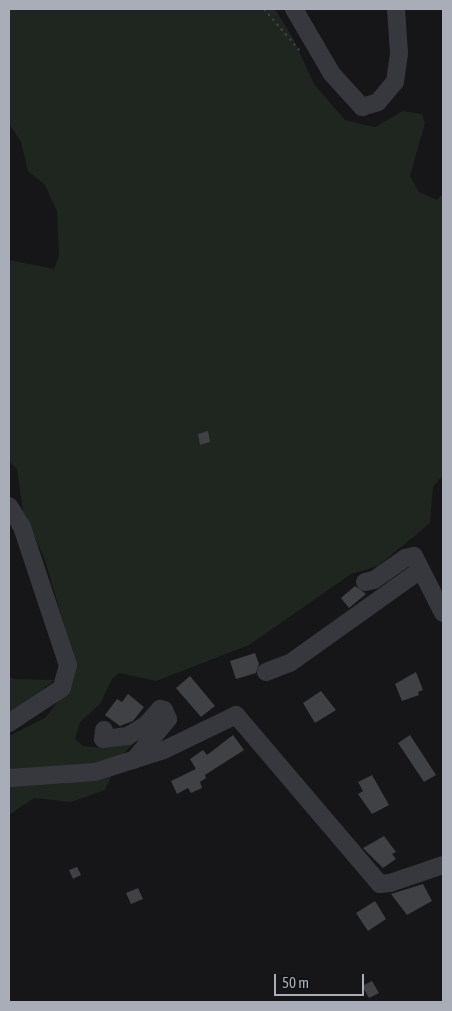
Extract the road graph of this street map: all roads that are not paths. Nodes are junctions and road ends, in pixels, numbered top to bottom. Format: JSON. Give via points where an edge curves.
{"nodes":[{"id":1,"x":294,"y":9,"type":"edge"},
{"id":2,"x":396,"y":9,"type":"edge"},
{"id":3,"x":9,"y":506,"type":"edge"},
{"id":4,"x":419,"y":571,"type":"junction"},
{"id":5,"x":365,"y":582,"type":"dead end"},
{"id":6,"x":443,"y":613,"type":"edge"},
{"id":7,"x":266,"y":672,"type":"dead end"},
{"id":8,"x":9,"y":723,"type":"edge"},
{"id":9,"x":104,"y":730,"type":"dead end"},
{"id":10,"x":134,"y":760,"type":"junction"},
{"id":11,"x":9,"y":778,"type":"edge"},
{"id":12,"x":443,"y":865,"type":"edge"}],
"edges":[{"from":1,"to":2,"type":"street","via":[[332,74],[362,107],[378,102],[395,82],[399,53]]},
{"from":3,"to":8,"type":"street","via":[[22,527],[68,665],[62,688]]},
{"from":4,"to":5,"type":"street","via":[[414,556],[410,556],[374,580]]},
{"from":4,"to":6,"type":"street"},
{"from":4,"to":7,"type":"street","via":[[290,663]]},
{"from":9,"to":10,"type":"street","via":[[103,739],[128,736],[148,724],[160,709],[164,710],[168,719]]},
{"from":10,"to":11,"type":"street","via":[[95,772]]},
{"from":10,"to":12,"type":"street","via":[[164,750],[236,715],[380,884]]}]}
